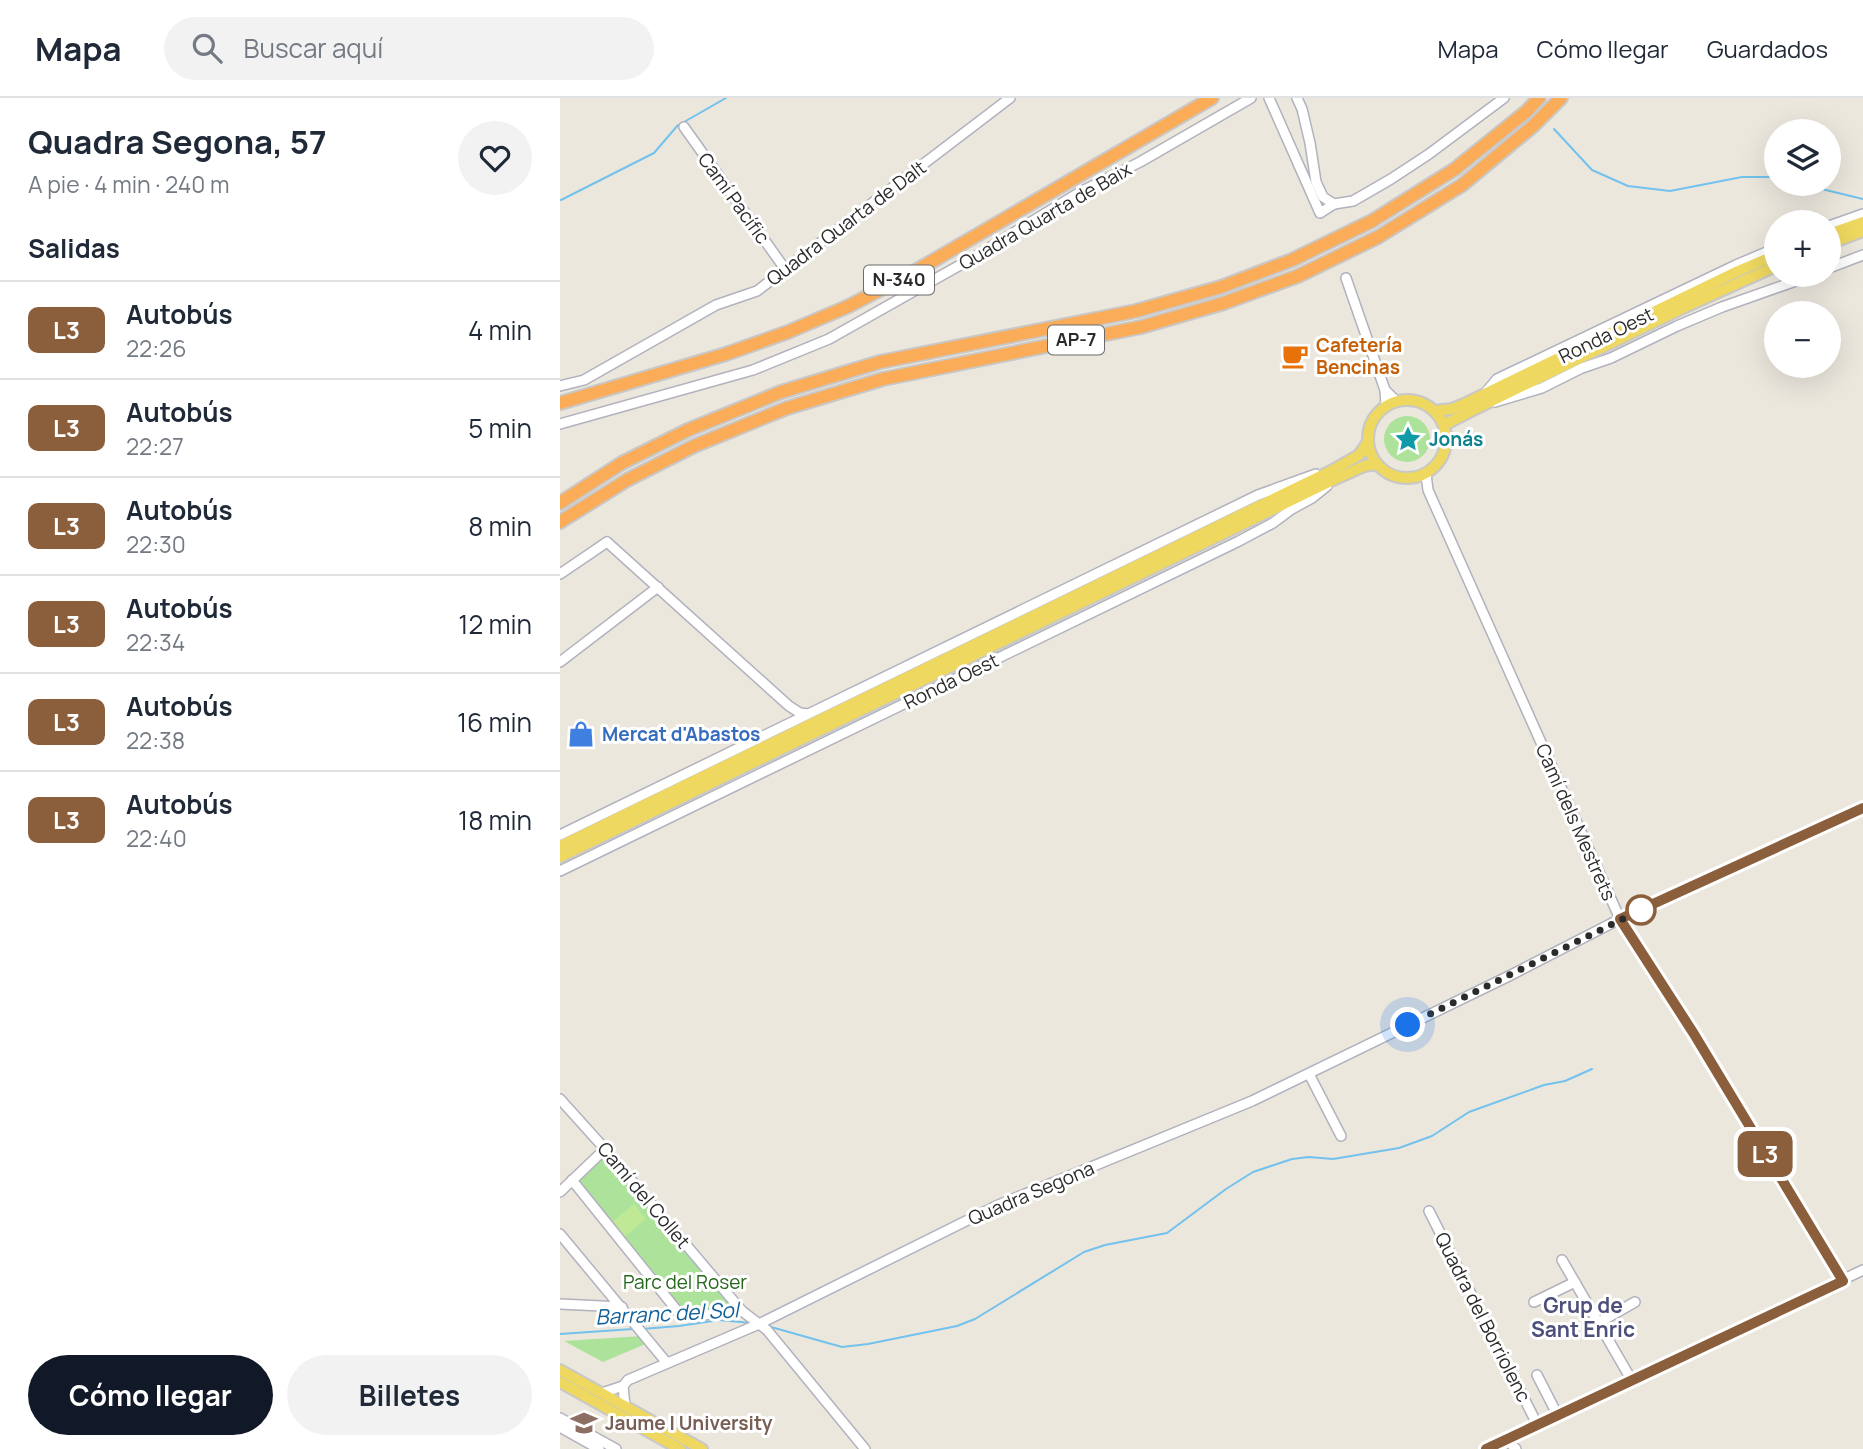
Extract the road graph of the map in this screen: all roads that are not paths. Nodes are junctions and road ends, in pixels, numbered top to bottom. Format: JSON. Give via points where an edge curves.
{"nodes":[{"id":1,"x":1010,"y":98,"type":"edge"},
{"id":2,"x":1212,"y":98,"type":"edge"},
{"id":3,"x":1251,"y":98,"type":"edge"},
{"id":4,"x":1269,"y":98,"type":"edge"},
{"id":5,"x":1297,"y":98,"type":"edge"},
{"id":6,"x":1504,"y":98,"type":"edge"},
{"id":7,"x":1539,"y":98,"type":"edge"},
{"id":8,"x":1561,"y":98,"type":"edge"},
{"id":9,"x":684,"y":127,"type":"dead end"},
{"id":10,"x":1334,"y":204,"type":"junction"},
{"id":11,"x":1863,"y":214,"type":"edge"},
{"id":12,"x":1841,"y":222,"type":"edge"},
{"id":13,"x":1863,"y":222,"type":"edge"},
{"id":14,"x":1841,"y":230,"type":"edge"},
{"id":15,"x":1863,"y":231,"type":"edge"},
{"id":16,"x":1841,"y":239,"type":"edge"},
{"id":17,"x":1764,"y":253,"type":"edge"},
{"id":18,"x":1863,"y":255,"type":"edge"},
{"id":19,"x":1764,"y":260,"type":"edge"},
{"id":20,"x":1841,"y":263,"type":"edge"},
{"id":21,"x":785,"y":269,"type":"junction"},
{"id":22,"x":1764,"y":271,"type":"edge"},
{"id":23,"x":1346,"y":278,"type":"dead end"},
{"id":24,"x":1779,"y":287,"type":"edge"},
{"id":25,"x":560,"y":387,"type":"edge"},
{"id":26,"x":1385,"y":390,"type":"junction"},
{"id":27,"x":1485,"y":399,"type":"junction"},
{"id":28,"x":1396,"y":401,"type":"junction"},
{"id":29,"x":560,"y":403,"type":"edge"},
{"id":30,"x":1385,"y":406,"type":"junction"},
{"id":31,"x":1435,"y":411,"type":"junction"},
{"id":32,"x":560,"y":424,"type":"edge"},
{"id":33,"x":1444,"y":425,"type":"junction"},
{"id":34,"x":1368,"y":442,"type":"junction"},
{"id":35,"x":1377,"y":464,"type":"junction"},
{"id":36,"x":1333,"y":475,"type":"junction"},
{"id":37,"x":1421,"y":475,"type":"junction"},
{"id":38,"x":560,"y":503,"type":"edge"},
{"id":39,"x":560,"y":522,"type":"edge"},
{"id":40,"x":560,"y":573,"type":"edge"},
{"id":41,"x":658,"y":587,"type":"junction"},
{"id":42,"x":560,"y":662,"type":"edge"},
{"id":43,"x":789,"y":706,"type":"junction"},
{"id":44,"x":808,"y":714,"type":"junction"},
{"id":45,"x":786,"y":725,"type":"junction"},
{"id":46,"x":1863,"y":808,"type":"edge"},
{"id":47,"x":560,"y":835,"type":"edge"},
{"id":48,"x":560,"y":846,"type":"edge"},
{"id":49,"x":560,"y":857,"type":"edge"},
{"id":50,"x":560,"y":872,"type":"edge"},
{"id":51,"x":1620,"y":919,"type":"junction"},
{"id":52,"x":1309,"y":1074,"type":"junction"},
{"id":53,"x":560,"y":1099,"type":"edge"},
{"id":54,"x":1340,"y":1136,"type":"dead end"},
{"id":55,"x":605,"y":1149,"type":"junction"},
{"id":56,"x":572,"y":1180,"type":"junction"},
{"id":57,"x":560,"y":1192,"type":"edge"},
{"id":58,"x":1429,"y":1211,"type":"dead end"},
{"id":59,"x":562,"y":1241,"type":"edge"},
{"id":60,"x":1562,"y":1260,"type":"dead end"},
{"id":61,"x":1863,"y":1270,"type":"edge"},
{"id":62,"x":1843,"y":1281,"type":"junction"},
{"id":63,"x":1575,"y":1282,"type":"junction"},
{"id":64,"x":615,"y":1299,"type":"junction"},
{"id":65,"x":1534,"y":1302,"type":"dead end"},
{"id":66,"x":1635,"y":1302,"type":"dead end"},
{"id":67,"x":560,"y":1304,"type":"edge"},
{"id":68,"x":604,"y":1305,"type":"junction"},
{"id":69,"x":622,"y":1307,"type":"junction"},
{"id":70,"x":741,"y":1311,"type":"junction"},
{"id":71,"x":1598,"y":1323,"type":"junction"},
{"id":72,"x":759,"y":1324,"type":"junction"},
{"id":73,"x":667,"y":1363,"type":"junction"},
{"id":74,"x":560,"y":1370,"type":"edge"},
{"id":75,"x":1537,"y":1375,"type":"dead end"},
{"id":76,"x":1631,"y":1379,"type":"junction"},
{"id":77,"x":560,"y":1382,"type":"edge"},
{"id":78,"x":623,"y":1386,"type":"junction"},
{"id":79,"x":602,"y":1393,"type":"junction"},
{"id":80,"x":625,"y":1406,"type":"junction"},
{"id":81,"x":1557,"y":1414,"type":"junction"},
{"id":82,"x":560,"y":1418,"type":"edge"},
{"id":83,"x":1537,"y":1424,"type":"junction"},
{"id":84,"x":560,"y":1427,"type":"edge"},
{"id":85,"x":1506,"y":1439,"type":"junction"},
{"id":86,"x":599,"y":1449,"type":"edge"},
{"id":87,"x":616,"y":1449,"type":"edge"},
{"id":88,"x":680,"y":1449,"type":"edge"},
{"id":89,"x":702,"y":1449,"type":"edge"},
{"id":90,"x":865,"y":1449,"type":"edge"},
{"id":91,"x":1486,"y":1449,"type":"edge"},
{"id":92,"x":1516,"y":1449,"type":"edge"}],
"edges":[{"from":1,"to":21,"type":"street","name":"Quadra Quarta de Dalt"},
{"from":2,"to":29,"type":"highway","number":"N-340","via":[[849,306],[726,354]]},
{"from":3,"to":32,"type":"street","name":"Quadra Quarta de Baix","via":[[829,339],[753,370]]},
{"from":4,"to":10,"type":"street","via":[[1320,213]]},
{"from":5,"to":10,"type":"street","via":[[1316,182],[1323,197]]},
{"from":6,"to":10,"type":"street","via":[[1391,179],[1353,201]]},
{"from":7,"to":38,"type":"highway","number":"AP-7","via":[[1455,169],[1372,221],[1292,260],[1221,288],[1136,311],[880,362],[781,392],[622,463]]},
{"from":8,"to":39,"type":"highway","number":"AP-7","via":[[1462,185],[1378,237],[1298,276],[1141,327],[883,379],[787,408],[638,474]]},
{"from":9,"to":21,"type":"street","name":"Camí Pacífic"},
{"from":11,"to":12,"type":"street"},
{"from":13,"to":14,"type":"main road"},
{"from":15,"to":16,"type":"main road"},
{"from":17,"to":27,"type":"street","via":[[1497,379]]},
{"from":18,"to":20,"type":"street"},
{"from":19,"to":27,"type":"main road","name":"Ronda Oest"},
{"from":21,"to":25,"type":"street","name":"Quadra Quarta de Dalt","via":[[757,290],[716,305],[584,380]]},
{"from":22,"to":27,"type":"main road","name":"Ronda Oest"},
{"from":23,"to":26,"type":"street"},
{"from":24,"to":27,"type":"street","name":"Ronda Oest","via":[[1677,326],[1542,388],[1505,400]]},
{"from":26,"to":28,"type":"street"},
{"from":26,"to":30,"type":"street"},
{"from":27,"to":31,"type":"main road","name":"Ronda Oest"},
{"from":27,"to":33,"type":"main road","name":"Ronda Oest"},
{"from":28,"to":30,"type":"main road"},
{"from":28,"to":31,"type":"main road","via":[[1416,401]]},
{"from":30,"to":34,"type":"main road","via":[[1373,420]]},
{"from":31,"to":33,"type":"main road"},
{"from":33,"to":37,"type":"main road","via":[[1445,452],[1439,463]]},
{"from":34,"to":35,"type":"main road"},
{"from":34,"to":36,"type":"main road","name":"Ronda Oest"},
{"from":35,"to":36,"type":"main road","name":"Ronda Oest"},
{"from":35,"to":37,"type":"main road","via":[[1400,478]]},
{"from":36,"to":44,"type":"street","name":"Ronda Oest","via":[[1302,478],[1258,495]]},
{"from":36,"to":48,"type":"main road","name":"Ronda Oest"},
{"from":36,"to":49,"type":"main road","name":"Ronda Oest"},
{"from":36,"to":50,"type":"street","name":"Ronda Oest","via":[[1312,498],[1239,541]]},
{"from":37,"to":51,"type":"street","name":"Camí dels Mestrets"},
{"from":40,"to":41,"type":"street","via":[[607,542]]},
{"from":41,"to":42,"type":"street"},
{"from":41,"to":43,"type":"street"},
{"from":43,"to":44,"type":"street"},
{"from":43,"to":45,"type":"street"},
{"from":44,"to":45,"type":"street","name":"Ronda Oest"},
{"from":45,"to":47,"type":"street","name":"Ronda Oest"},
{"from":46,"to":51,"type":"street","name":"Quadra Segona"},
{"from":51,"to":52,"type":"street","name":"Quadra Segona"},
{"from":51,"to":62,"type":"street","name":"Camí dels Mestrets"},
{"from":52,"to":54,"type":"street"},
{"from":52,"to":72,"type":"street","name":"Quadra Segona","via":[[996,1206]]},
{"from":53,"to":55,"type":"street","name":"Camí del Collet"},
{"from":55,"to":56,"type":"street"},
{"from":55,"to":70,"type":"street","name":"Camí del Collet"},
{"from":56,"to":57,"type":"street"},
{"from":56,"to":70,"type":"street","via":[[679,1313]]},
{"from":58,"to":83,"type":"street","name":"Quadra del Borriolenc"},
{"from":59,"to":64,"type":"street"},
{"from":60,"to":63,"type":"street"},
{"from":61,"to":62,"type":"street","name":"Quadra del Borriolenc"},
{"from":62,"to":76,"type":"street","name":"Quadra del Borriolenc"},
{"from":63,"to":65,"type":"street"},
{"from":63,"to":71,"type":"street"},
{"from":64,"to":68,"type":"street"},
{"from":64,"to":69,"type":"street"},
{"from":66,"to":71,"type":"street"},
{"from":67,"to":68,"type":"street"},
{"from":68,"to":69,"type":"street"},
{"from":69,"to":73,"type":"street"},
{"from":70,"to":72,"type":"street","name":"Camí del Collet"},
{"from":71,"to":76,"type":"street"},
{"from":72,"to":73,"type":"street","name":"Quadra Segona"},
{"from":72,"to":90,"type":"street","name":"Camí del Collet"},
{"from":73,"to":78,"type":"street","name":"Quadra Segona"},
{"from":74,"to":79,"type":"main road"},
{"from":75,"to":81,"type":"street"},
{"from":76,"to":81,"type":"street","name":"Quadra del Borriolenc"},
{"from":77,"to":88,"type":"main road"},
{"from":78,"to":79,"type":"street","name":"Quadra Segona"},
{"from":78,"to":80,"type":"street"},
{"from":79,"to":80,"type":"main road"},
{"from":80,"to":89,"type":"main road"},
{"from":81,"to":83,"type":"street","name":"Quadra del Borriolenc"},
{"from":82,"to":87,"type":"street"},
{"from":83,"to":85,"type":"street","name":"Quadra del Borriolenc"},
{"from":84,"to":86,"type":"street"},
{"from":85,"to":91,"type":"street","name":"Quadra del Borriolenc"},
{"from":85,"to":92,"type":"street"}]}
